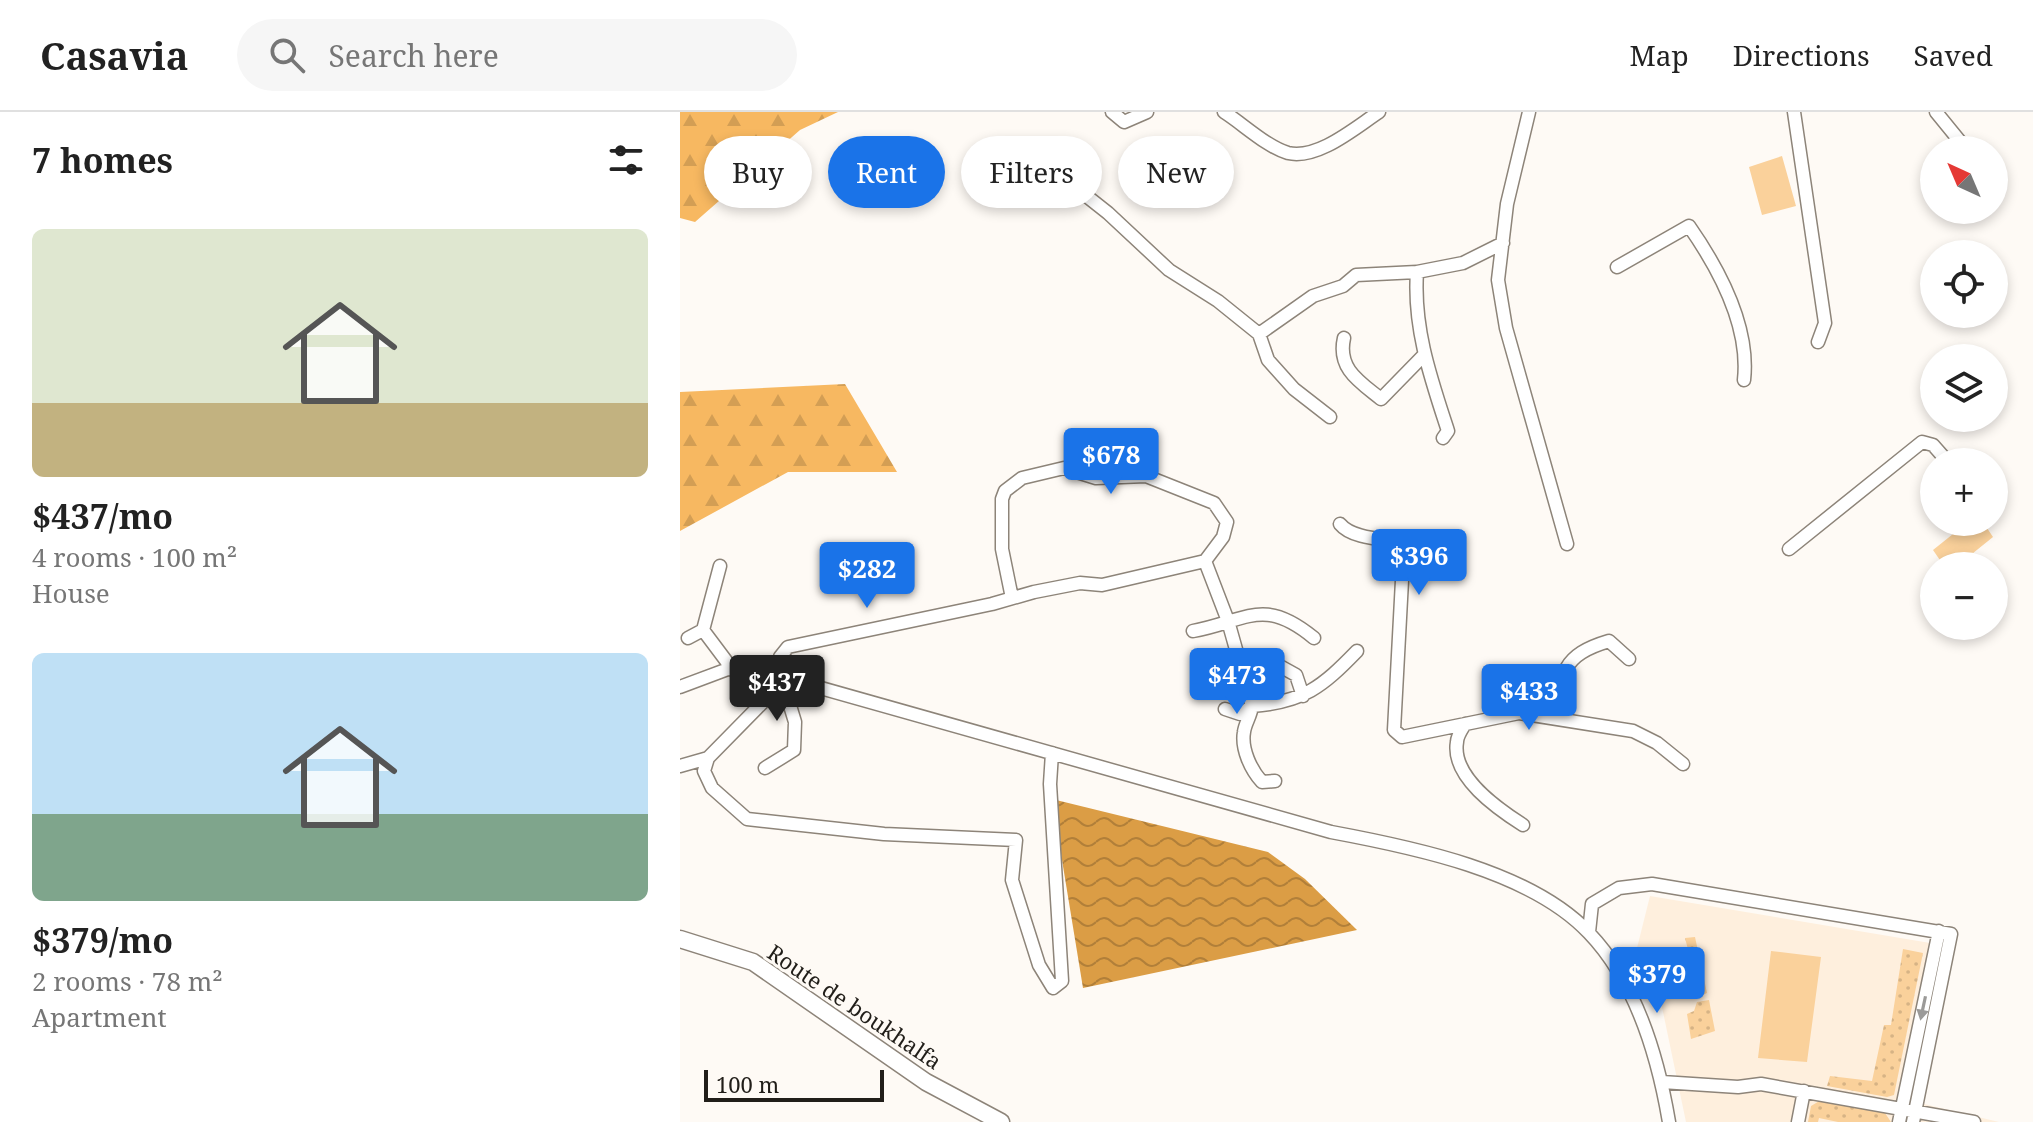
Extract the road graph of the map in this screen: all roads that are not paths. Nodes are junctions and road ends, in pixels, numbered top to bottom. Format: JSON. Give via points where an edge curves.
{"nodes":[{"id":1,"x":1112,"y":112,"type":"edge"},
{"id":2,"x":1147,"y":112,"type":"edge"},
{"id":3,"x":1224,"y":112,"type":"edge"},
{"id":4,"x":1529,"y":112,"type":"edge"},
{"id":5,"x":1794,"y":112,"type":"edge"},
{"id":6,"x":1936,"y":112,"type":"edge"},
{"id":7,"x":1370,"y":114,"type":"edge"},
{"id":8,"x":1956,"y":136,"type":"edge"},
{"id":9,"x":1102,"y":208,"type":"edge"},
{"id":10,"x":1503,"y":243,"type":"junction"},
{"id":11,"x":1617,"y":267,"type":"dead end"},
{"id":12,"x":1417,"y":272,"type":"junction"},
{"id":13,"x":1259,"y":334,"type":"junction"},
{"id":14,"x":1344,"y":338,"type":"dead end"},
{"id":15,"x":1818,"y":342,"type":"dead end"},
{"id":16,"x":1424,"y":355,"type":"junction"},
{"id":17,"x":1744,"y":380,"type":"dead end"},
{"id":18,"x":1330,"y":417,"type":"dead end"},
{"id":19,"x":1443,"y":438,"type":"dead end"},
{"id":20,"x":1936,"y":448,"type":"edge"},
{"id":21,"x":1340,"y":524,"type":"dead end"},
{"id":22,"x":1567,"y":544,"type":"dead end"},
{"id":23,"x":1789,"y":549,"type":"dead end"},
{"id":24,"x":1205,"y":561,"type":"junction"},
{"id":25,"x":720,"y":566,"type":"dead end"},
{"id":26,"x":1012,"y":598,"type":"junction"},
{"id":27,"x":1228,"y":621,"type":"junction"},
{"id":28,"x":703,"y":630,"type":"junction"},
{"id":29,"x":1193,"y":631,"type":"dead end"},
{"id":30,"x":688,"y":638,"type":"dead end"},
{"id":31,"x":1314,"y":638,"type":"dead end"},
{"id":32,"x":1357,"y":651,"type":"dead end"},
{"id":33,"x":1267,"y":659,"type":"dead end"},
{"id":34,"x":1629,"y":659,"type":"dead end"},
{"id":35,"x":728,"y":669,"type":"junction"},
{"id":36,"x":781,"y":676,"type":"junction"},
{"id":37,"x":680,"y":687,"type":"edge"},
{"id":38,"x":1303,"y":696,"type":"junction"},
{"id":39,"x":1252,"y":706,"type":"junction"},
{"id":40,"x":1225,"y":709,"type":"dead end"},
{"id":41,"x":1558,"y":718,"type":"junction"},
{"id":42,"x":1465,"y":724,"type":"junction"},
{"id":43,"x":1052,"y":753,"type":"junction"},
{"id":44,"x":708,"y":758,"type":"junction"},
{"id":45,"x":1683,"y":764,"type":"dead end"},
{"id":46,"x":680,"y":766,"type":"edge"},
{"id":47,"x":765,"y":768,"type":"dead end"},
{"id":48,"x":1275,"y":781,"type":"dead end"},
{"id":49,"x":1523,"y":825,"type":"dead end"},
{"id":50,"x":1589,"y":932,"type":"junction"},
{"id":51,"x":1945,"y":932,"type":"junction"},
{"id":52,"x":680,"y":939,"type":"edge"},
{"id":53,"x":1662,"y":1082,"type":"junction"},
{"id":54,"x":1804,"y":1091,"type":"junction"},
{"id":55,"x":1902,"y":1108,"type":"junction"},
{"id":56,"x":1915,"y":1116,"type":"edge"},
{"id":57,"x":1001,"y":1122,"type":"edge"},
{"id":58,"x":1669,"y":1122,"type":"edge"},
{"id":59,"x":1798,"y":1122,"type":"edge"},
{"id":60,"x":1899,"y":1122,"type":"edge"},
{"id":61,"x":1974,"y":1122,"type":"edge"}],
"edges":[{"from":1,"to":2,"type":"street","via":[[1124,122]]},
{"from":3,"to":7,"type":"street","via":[[1286,152],[1303,154]]},
{"from":4,"to":10,"type":"street"},
{"from":5,"to":15,"type":"street","via":[[1825,323]]},
{"from":6,"to":8,"type":"street"},
{"from":9,"to":13,"type":"street","via":[[1169,270]]},
{"from":10,"to":12,"type":"street","via":[[1463,263]]},
{"from":10,"to":22,"type":"street","via":[[1498,280],[1506,328]]},
{"from":11,"to":17,"type":"street","via":[[1689,226],[1735,311],[1746,363]]},
{"from":12,"to":13,"type":"street","via":[[1356,275],[1343,286],[1313,296]]},
{"from":12,"to":16,"type":"street","via":[[1415,296]]},
{"from":13,"to":18,"type":"street","via":[[1268,360]]},
{"from":14,"to":16,"type":"street","via":[[1341,352],[1349,374],[1381,399]]},
{"from":16,"to":19,"type":"street","via":[[1448,431]]},
{"from":20,"to":23,"type":"street","via":[[1922,442]]},
{"from":21,"to":42,"type":"street","via":[[1356,535],[1404,543],[1394,730],[1402,737]]},
{"from":24,"to":26,"type":"street","via":[[1102,585],[1080,583]]},
{"from":24,"to":26,"type":"street","via":[[1227,522],[1214,503],[1146,476],[1096,478],[1064,468],[1044,471],[1022,478],[1002,499],[1002,549]]},
{"from":24,"to":27,"type":"street"},
{"from":25,"to":28,"type":"street"},
{"from":26,"to":36,"type":"street","via":[[800,642],[780,657]]},
{"from":27,"to":29,"type":"street"},
{"from":27,"to":31,"type":"street","via":[[1247,614],[1274,615]]},
{"from":27,"to":39,"type":"street"},
{"from":28,"to":30,"type":"street"},
{"from":28,"to":35,"type":"street"},
{"from":32,"to":38,"type":"street","via":[[1328,681]]},
{"from":33,"to":38,"type":"street","via":[[1296,675]]},
{"from":34,"to":41,"type":"street","via":[[1609,641],[1569,661],[1560,683]]},
{"from":35,"to":36,"type":"street"},
{"from":35,"to":37,"type":"street"},
{"from":36,"to":43,"type":"street"},
{"from":36,"to":44,"type":"street","via":[[766,699]]},
{"from":36,"to":47,"type":"street","via":[[797,735],[794,750]]},
{"from":38,"to":39,"type":"street"},
{"from":39,"to":40,"type":"street","via":[[1240,714]]},
{"from":39,"to":48,"type":"street","via":[[1243,732],[1246,754],[1262,782]]},
{"from":41,"to":42,"type":"street","via":[[1519,713]]},
{"from":41,"to":45,"type":"street","via":[[1633,731]]},
{"from":42,"to":49,"type":"street","via":[[1456,743],[1462,766],[1480,791]]},
{"from":43,"to":44,"type":"street","via":[[1062,981],[1053,988],[1039,965],[1012,880],[1016,840],[884,834],[747,819],[712,788],[704,771]]},
{"from":43,"to":50,"type":"street","via":[[1331,832],[1404,845],[1501,878],[1549,902]]},
{"from":44,"to":46,"type":"street"},
{"from":50,"to":51,"type":"street","via":[[1592,904],[1619,888],[1652,884]]},
{"from":50,"to":53,"type":"street","via":[[1626,983]]},
{"from":51,"to":55,"type":"street","one_way":true},
{"from":51,"to":56,"type":"street"},
{"from":52,"to":57,"type":"street","name":"Route de boukhalfa","via":[[753,962],[926,1082]]},
{"from":53,"to":54,"type":"street","via":[[1761,1084]]},
{"from":53,"to":58,"type":"street"},
{"from":54,"to":55,"type":"street"},
{"from":54,"to":59,"type":"street"},
{"from":55,"to":56,"type":"street"},
{"from":55,"to":60,"type":"street"},
{"from":56,"to":61,"type":"street"}]}
